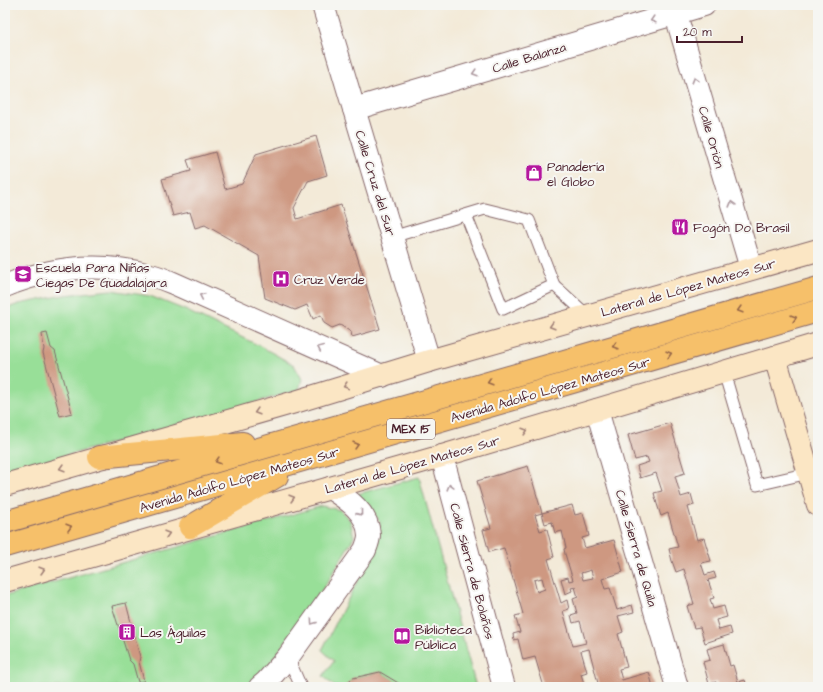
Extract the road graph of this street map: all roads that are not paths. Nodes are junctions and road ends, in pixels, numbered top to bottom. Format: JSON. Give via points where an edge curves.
{"nodes":[{"id":1,"x":323,"y":5,"type":"edge"},
{"id":2,"x":704,"y":5,"type":"edge"},
{"id":3,"x":674,"y":9,"type":"edge"},
{"id":4,"x":354,"y":109,"type":"junction"},
{"id":5,"x":466,"y":214,"type":"junction"},
{"id":6,"x":392,"y":236,"type":"junction"},
{"id":7,"x":818,"y":250,"type":"edge"},
{"id":8,"x":751,"y":268,"type":"junction"},
{"id":9,"x":554,"y":285,"type":"junction"},
{"id":10,"x":5,"y":286,"type":"edge"},
{"id":11,"x":818,"y":288,"type":"edge"},
{"id":12,"x":818,"y":311,"type":"edge"},
{"id":13,"x":587,"y":315,"type":"junction"},
{"id":14,"x":818,"y":344,"type":"edge"},
{"id":15,"x":775,"y":357,"type":"junction"},
{"id":16,"x":429,"y":361,"type":"junction"},
{"id":17,"x":724,"y":372,"type":"junction"},
{"id":18,"x":382,"y":376,"type":"junction"},
{"id":19,"x":597,"y":410,"type":"junction"},
{"id":20,"x":298,"y":438,"type":"junction"},
{"id":21,"x":442,"y":456,"type":"junction"},
{"id":22,"x":99,"y":457,"type":"junction"},
{"id":23,"x":303,"y":460,"type":"junction"},
{"id":24,"x":809,"y":473,"type":"junction"},
{"id":25,"x":5,"y":485,"type":"edge"},
{"id":26,"x":330,"y":488,"type":"junction"},
{"id":27,"x":818,"y":505,"type":"edge"},
{"id":28,"x":5,"y":522,"type":"edge"},
{"id":29,"x":190,"y":528,"type":"junction"},
{"id":30,"x":5,"y":546,"type":"edge"},
{"id":31,"x":5,"y":581,"type":"edge"},
{"id":32,"x":288,"y":656,"type":"junction"},
{"id":33,"x":260,"y":687,"type":"edge"},
{"id":34,"x":301,"y":687,"type":"edge"},
{"id":35,"x":504,"y":687,"type":"edge"},
{"id":36,"x":677,"y":687,"type":"edge"}],
"edges":[{"from":1,"to":4,"type":"street","name":"Calle Cruz del Sur"},
{"from":2,"to":3,"type":"street","name":"Calle Balanza"},
{"from":3,"to":4,"type":"street","name":"Calle Balanza","one_way":true},
{"from":8,"to":3,"type":"street","name":"Calle Orión","one_way":true},
{"from":4,"to":6,"type":"street","name":"Calle Cruz del Sur"},
{"from":5,"to":6,"type":"lane"},
{"from":5,"to":9,"type":"lane","via":[[485,209],[529,220]]},
{"from":5,"to":9,"type":"lane","via":[[503,309]]},
{"from":6,"to":16,"type":"street","name":"Calle Cruz del Sur"},
{"from":7,"to":8,"type":"main road","name":"Lateral de López Mateos Sur"},
{"from":8,"to":13,"type":"main road","name":"Lateral de López Mateos Sur"},
{"from":9,"to":13,"type":"lane"},
{"from":18,"to":10,"type":"street","one_way":true,"via":[[150,275],[101,267],[75,268],[22,279]]},
{"from":11,"to":20,"type":"main road","name":"Avenida Adolfo López Mateos Sur","number":"MEX 15","one_way":true},
{"from":23,"to":12,"type":"main road","name":"Avenida Adolfo López Mateos Sur","number":"MEX 15","one_way":true},
{"from":13,"to":16,"type":"main road","name":"Lateral de López Mateos Sur","one_way":true},
{"from":14,"to":15,"type":"main road","name":"Lateral de López Mateos Sur"},
{"from":15,"to":17,"type":"main road","name":"Lateral de López Mateos Sur"},
{"from":15,"to":24,"type":"main road"},
{"from":16,"to":18,"type":"main road","name":"Lateral de López Mateos Sur"},
{"from":17,"to":19,"type":"main road","name":"Lateral de López Mateos Sur"},
{"from":17,"to":24,"type":"lane","via":[[757,485]]},
{"from":18,"to":22,"type":"main road","name":"Lateral de López Mateos Sur","one_way":true},
{"from":21,"to":19,"type":"main road","name":"Lateral de López Mateos Sur","one_way":true},
{"from":19,"to":36,"type":"street","name":"Calle Sierra de Quila"},
{"from":20,"to":22,"type":"main road"},
{"from":20,"to":28,"type":"main road","name":"Avenida Adolfo López Mateos Sur","number":"MEX 15","one_way":true},
{"from":21,"to":26,"type":"main road","name":"Lateral de López Mateos Sur"},
{"from":35,"to":21,"type":"street","name":"Calle Sierra de Bolaños","one_way":true},
{"from":22,"to":25,"type":"main road","name":"Lateral de López Mateos Sur","one_way":true},
{"from":23,"to":29,"type":"main road"},
{"from":30,"to":23,"type":"main road","name":"Avenida Adolfo López Mateos Sur","number":"MEX 15","one_way":true},
{"from":24,"to":27,"type":"main road"},
{"from":29,"to":26,"type":"main road","name":"Lateral de López Mateos Sur","one_way":true},
{"from":26,"to":32,"type":"street","one_way":true,"via":[[360,512],[367,522],[369,536],[365,550]]},
{"from":31,"to":29,"type":"main road","name":"Lateral de López Mateos Sur","one_way":true},
{"from":32,"to":33,"type":"street"},
{"from":32,"to":34,"type":"lane"}]}
